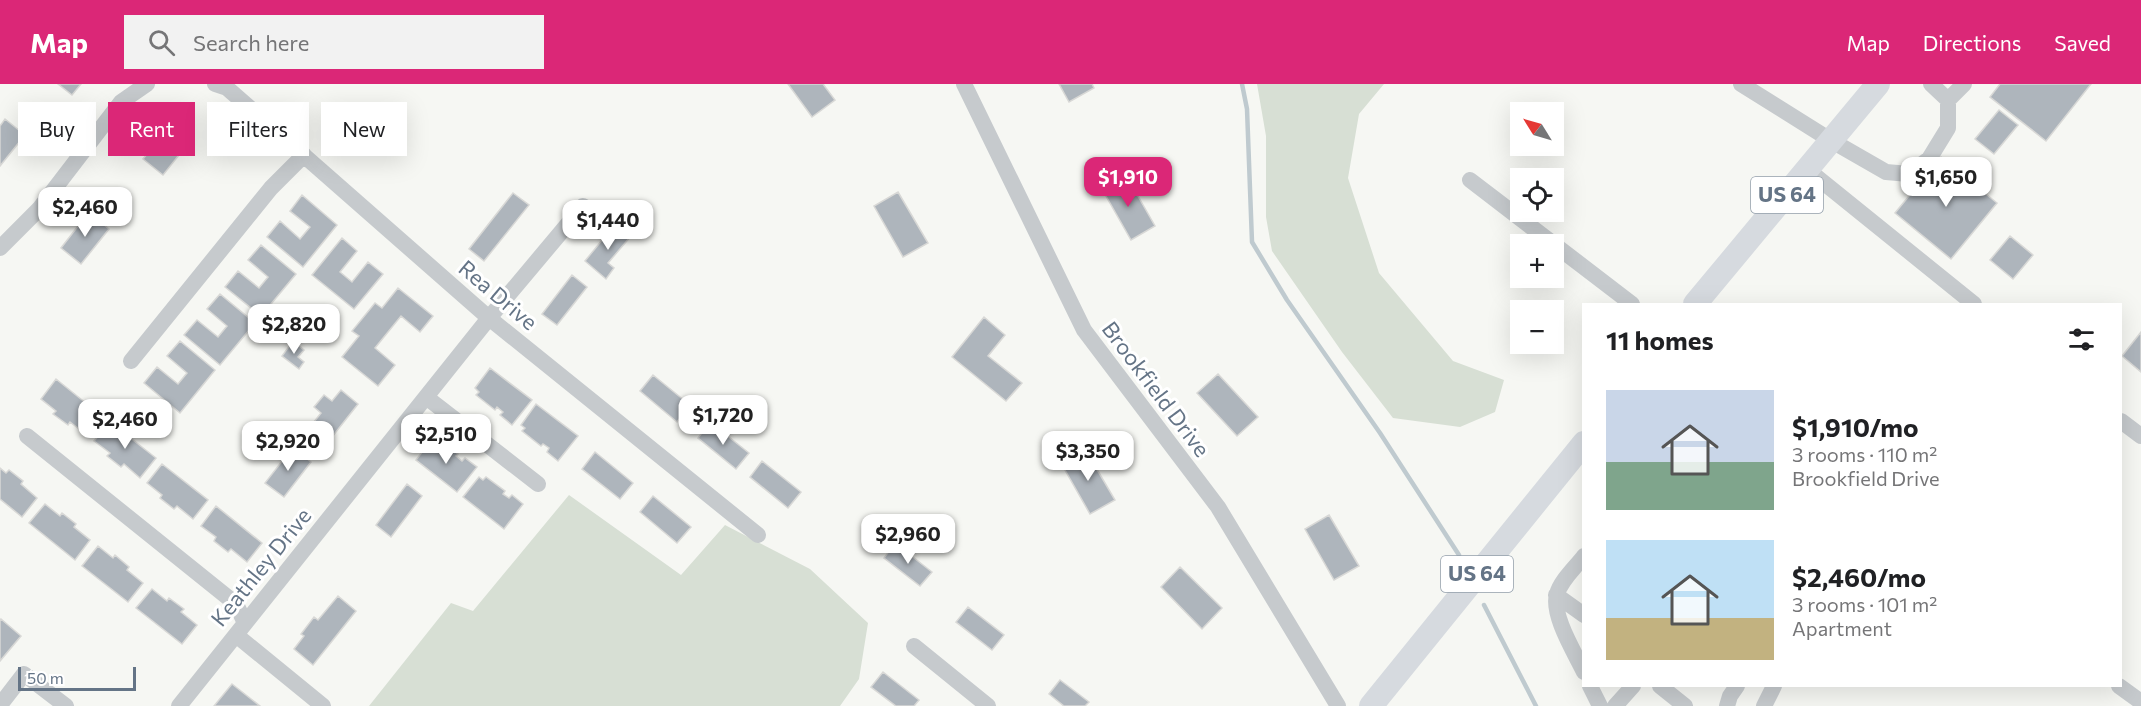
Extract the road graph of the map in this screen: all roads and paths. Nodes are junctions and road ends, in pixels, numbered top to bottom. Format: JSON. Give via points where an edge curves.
{"nodes":[{"id":1,"x":147,"y":84,"type":"edge"},
{"id":2,"x":215,"y":84,"type":"edge"},
{"id":3,"x":964,"y":84,"type":"edge"},
{"id":4,"x":1742,"y":84,"type":"edge"},
{"id":5,"x":1878,"y":84,"type":"edge"},
{"id":6,"x":1931,"y":84,"type":"edge"},
{"id":7,"x":1964,"y":84,"type":"edge"},
{"id":8,"x":1948,"y":100,"type":"junction"},
{"id":9,"x":243,"y":102,"type":"edge"},
{"id":10,"x":1832,"y":141,"type":"junction"},
{"id":11,"x":303,"y":156,"type":"edge"},
{"id":12,"x":305,"y":156,"type":"edge"},
{"id":13,"x":1808,"y":170,"type":"junction"},
{"id":14,"x":1470,"y":180,"type":"dead end"},
{"id":15,"x":583,"y":206,"type":"dead end"},
{"id":16,"x":0,"y":248,"type":"edge"},
{"id":17,"x":1631,"y":303,"type":"edge"},
{"id":18,"x":1696,"y":303,"type":"edge"},
{"id":19,"x":1973,"y":303,"type":"edge"},
{"id":20,"x":489,"y":318,"type":"junction"},
{"id":21,"x":131,"y":361,"type":"dead end"},
{"id":22,"x":426,"y":397,"type":"junction"},
{"id":23,"x":2122,"y":422,"type":"edge"},
{"id":24,"x":27,"y":436,"type":"dead end"},
{"id":25,"x":2141,"y":436,"type":"edge"},
{"id":26,"x":1582,"y":444,"type":"edge"},
{"id":27,"x":538,"y":484,"type":"dead end"},
{"id":28,"x":758,"y":535,"type":"dead end"},
{"id":29,"x":1582,"y":558,"type":"edge"},
{"id":30,"x":1556,"y":596,"type":"junction"},
{"id":31,"x":1582,"y":614,"type":"edge"},
{"id":32,"x":241,"y":629,"type":"junction"},
{"id":33,"x":914,"y":646,"type":"dead end"},
{"id":34,"x":1582,"y":668,"type":"edge"},
{"id":35,"x":1590,"y":687,"type":"edge"},
{"id":36,"x":1632,"y":687,"type":"edge"},
{"id":37,"x":1661,"y":687,"type":"edge"},
{"id":38,"x":1736,"y":687,"type":"edge"},
{"id":39,"x":1774,"y":687,"type":"edge"},
{"id":40,"x":2120,"y":687,"type":"edge"},
{"id":41,"x":2141,"y":702,"type":"edge"},
{"id":42,"x":0,"y":705,"type":"edge"},
{"id":43,"x":66,"y":706,"type":"edge"},
{"id":44,"x":180,"y":706,"type":"edge"},
{"id":45,"x":323,"y":706,"type":"edge"},
{"id":46,"x":987,"y":706,"type":"edge"},
{"id":47,"x":1338,"y":706,"type":"edge"},
{"id":48,"x":1371,"y":706,"type":"edge"},
{"id":49,"x":1600,"y":706,"type":"edge"},
{"id":50,"x":1615,"y":706,"type":"edge"},
{"id":51,"x":1685,"y":706,"type":"edge"},
{"id":52,"x":1727,"y":706,"type":"edge"},
{"id":53,"x":1764,"y":706,"type":"edge"}],
"edges":[{"from":1,"to":16,"type":"street","via":[[121,102],[39,209]]},
{"from":2,"to":9,"type":"street","name":"Rea Drive","via":[[227,88]]},
{"from":3,"to":47,"type":"street","name":"Brookfield Drive","via":[[1084,330],[1218,507]]},
{"from":4,"to":10,"type":"street"},
{"from":5,"to":10,"type":"highway","number":"US 64"},
{"from":6,"to":8,"type":"street"},
{"from":7,"to":8,"type":"street"},
{"from":8,"to":10,"type":"street","via":[[1948,128],[1929,159],[1909,174],[1886,172]]},
{"from":10,"to":13,"type":"highway","number":"US 64"},
{"from":11,"to":21,"type":"street","via":[[272,188]]},
{"from":12,"to":20,"type":"street","name":"Rea Drive"},
{"from":13,"to":18,"type":"highway","number":"US 64"},
{"from":13,"to":19,"type":"street"},
{"from":14,"to":17,"type":"street"},
{"from":15,"to":20,"type":"street","name":"Keathley Drive"},
{"from":20,"to":22,"type":"street","name":"Keathley Drive"},
{"from":20,"to":28,"type":"street","name":"Rea Drive"},
{"from":22,"to":27,"type":"street"},
{"from":22,"to":32,"type":"street","name":"Keathley Drive"},
{"from":23,"to":25,"type":"street"},
{"from":24,"to":32,"type":"street","via":[[236,604]]},
{"from":26,"to":48,"type":"highway","number":"US 64"},
{"from":29,"to":30,"type":"street"},
{"from":30,"to":31,"type":"street"},
{"from":30,"to":34,"type":"street","via":[[1559,619]]},
{"from":32,"to":44,"type":"street","name":"Keathley Drive"},
{"from":32,"to":45,"type":"street"},
{"from":33,"to":46,"type":"street"},
{"from":35,"to":49,"type":"street"},
{"from":36,"to":50,"type":"street"},
{"from":37,"to":51,"type":"street"},
{"from":38,"to":52,"type":"street"},
{"from":39,"to":53,"type":"street"},
{"from":40,"to":41,"type":"street"},
{"from":42,"to":43,"type":"street","via":[[24,674]]}]}
